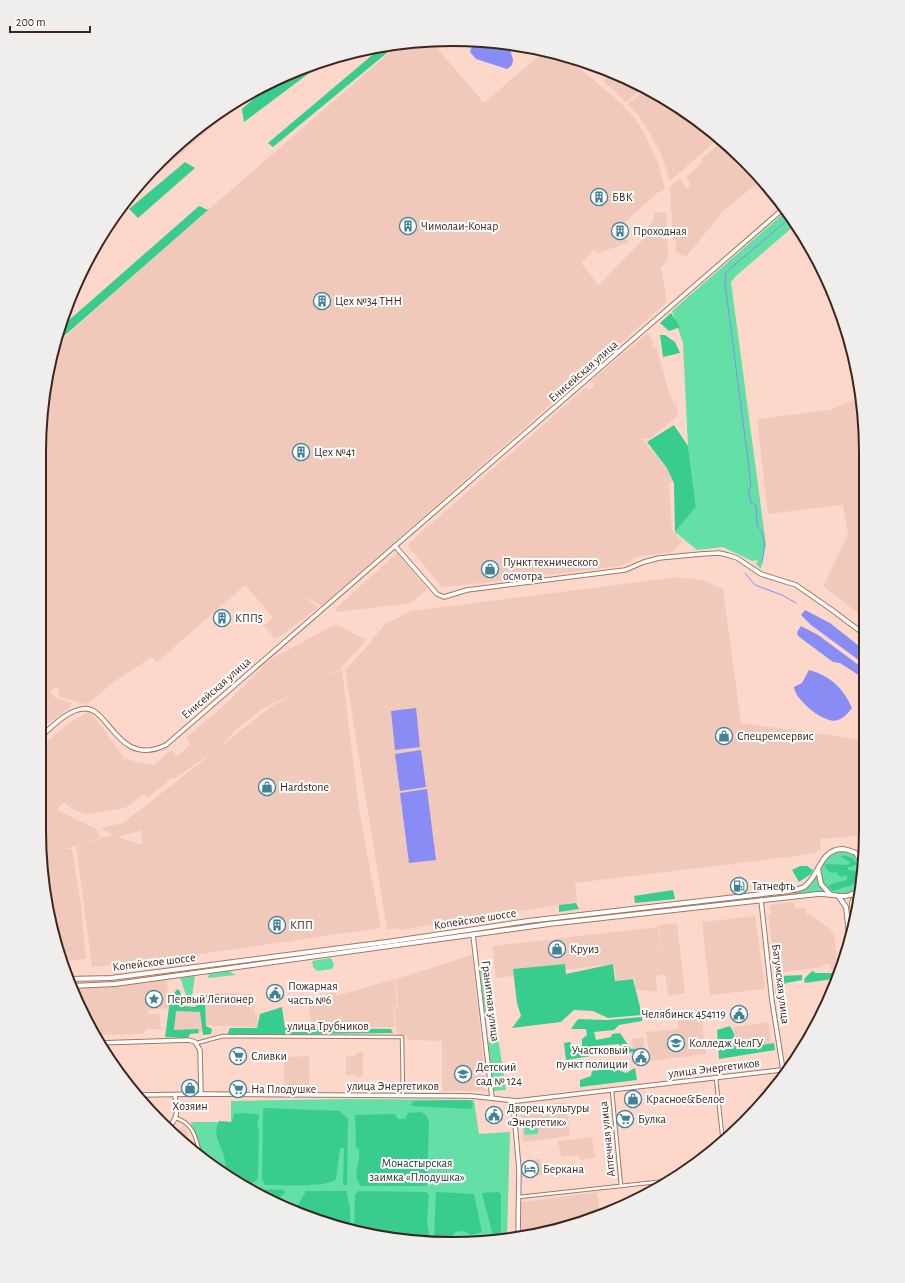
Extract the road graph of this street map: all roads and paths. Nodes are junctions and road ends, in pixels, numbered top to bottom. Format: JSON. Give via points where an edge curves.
{"nodes":[{"id":1,"x":780,"y":212,"type":"edge"},
{"id":2,"x":395,"y":546,"type":"junction"},
{"id":3,"x":859,"y":630,"type":"edge"},
{"id":4,"x":46,"y":733,"type":"edge"},
{"id":5,"x":857,"y":854,"type":"edge"},
{"id":6,"x":820,"y":863,"type":"junction"},
{"id":7,"x":830,"y":894,"type":"junction"},
{"id":8,"x":854,"y":894,"type":"edge"},
{"id":9,"x":838,"y":897,"type":"junction"},
{"id":10,"x":761,"y":900,"type":"junction"},
{"id":11,"x":848,"y":924,"type":"edge"},
{"id":12,"x":472,"y":929,"type":"junction"},
{"id":13,"x":473,"y":935,"type":"junction"},
{"id":14,"x":298,"y":953,"type":"junction"},
{"id":15,"x":280,"y":956,"type":"junction"},
{"id":16,"x":299,"y":959,"type":"junction"},
{"id":17,"x":280,"y":961,"type":"junction"},
{"id":18,"x":74,"y":979,"type":"edge"},
{"id":19,"x":77,"y":986,"type":"edge"},
{"id":20,"x":106,"y":1043,"type":"edge"},
{"id":21,"x":197,"y":1043,"type":"junction"},
{"id":22,"x":783,"y":1067,"type":"edge"},
{"id":23,"x":780,"y":1070,"type":"edge"},
{"id":24,"x":716,"y":1078,"type":"junction"},
{"id":25,"x":612,"y":1091,"type":"junction"},
{"id":26,"x":201,"y":1094,"type":"junction"},
{"id":27,"x":144,"y":1095,"type":"edge"},
{"id":28,"x":175,"y":1095,"type":"junction"},
{"id":29,"x":403,"y":1096,"type":"junction"},
{"id":30,"x":492,"y":1098,"type":"junction"},
{"id":31,"x":512,"y":1101,"type":"junction"},
{"id":32,"x":176,"y":1118,"type":"junction"},
{"id":33,"x":171,"y":1124,"type":"edge"},
{"id":34,"x":722,"y":1135,"type":"edge"},
{"id":35,"x":197,"y":1147,"type":"edge"},
{"id":36,"x":658,"y":1182,"type":"edge"},
{"id":37,"x":621,"y":1186,"type":"junction"},
{"id":38,"x":518,"y":1197,"type":"junction"},
{"id":39,"x":518,"y":1232,"type":"edge"}],
"edges":[{"from":1,"to":2,"type":"street","name":"Енисейская улица"},
{"from":2,"to":3,"type":"street","via":[[437,594],[444,597],[467,590],[625,570],[652,560],[719,553],[737,558],[761,574],[796,585]]},
{"from":2,"to":4,"type":"street","name":"Енисейская улица","via":[[166,745],[147,751],[135,749],[122,740],[94,711],[87,708],[76,710]]},
{"from":5,"to":6,"type":"main road","name":"Копейское шоссе","via":[[849,850],[837,850],[827,855]]},
{"from":6,"to":7,"type":"main road","via":[[819,881]]},
{"from":6,"to":12,"type":"main road","name":"Копейское шоссе","via":[[807,884],[789,891],[528,920]]},
{"from":7,"to":9,"type":"main road","name":"Копейское шоссе"},
{"from":7,"to":10,"type":"main road","name":"Копейское шоссе"},
{"from":8,"to":9,"type":"main road"},
{"from":9,"to":11,"type":"main road","via":[[846,907]]},
{"from":10,"to":13,"type":"main road","name":"Копейское шоссе"},
{"from":10,"to":22,"type":"street","name":"Батумская улица"},
{"from":12,"to":13,"type":"main road","name":"Гранитная улица"},
{"from":12,"to":14,"type":"main road","name":"Копейское шоссе"},
{"from":13,"to":16,"type":"main road","name":"Копейское шоссе"},
{"from":13,"to":30,"type":"street","name":"Гранитная улица"},
{"from":14,"to":15,"type":"main road","name":"Копейское шоссе"},
{"from":14,"to":16,"type":"main road"},
{"from":15,"to":17,"type":"main road"},
{"from":15,"to":18,"type":"main road","name":"Копейское шоссе","via":[[112,978]]},
{"from":16,"to":17,"type":"main road","name":"Копейское шоссе"},
{"from":17,"to":19,"type":"main road","name":"Копейское шоссе","via":[[115,984]]},
{"from":20,"to":21,"type":"street","name":"улица Трубников","via":[[189,1040]]},
{"from":21,"to":26,"type":"street","via":[[200,1050]]},
{"from":21,"to":29,"type":"street","name":"улица Трубников","via":[[224,1036],[402,1037]]},
{"from":23,"to":24,"type":"street","name":"улица Энергетиков"},
{"from":24,"to":25,"type":"street","name":"улица Энергетиков"},
{"from":24,"to":34,"type":"street"},
{"from":25,"to":31,"type":"street","name":"улица Энергетиков"},
{"from":25,"to":37,"type":"street","name":"Аптечная улица"},
{"from":26,"to":28,"type":"street","name":"улица Энергетиков"},
{"from":26,"to":29,"type":"street","name":"улица Энергетиков"},
{"from":27,"to":28,"type":"street","name":"улица Энергетиков"},
{"from":28,"to":32,"type":"street"},
{"from":29,"to":30,"type":"street","name":"улица Энергетиков"},
{"from":30,"to":31,"type":"street","name":"улица Энергетиков"},
{"from":31,"to":38,"type":"street","via":[[519,1168]]},
{"from":32,"to":33,"type":"street"},
{"from":32,"to":35,"type":"street","via":[[190,1126]]},
{"from":36,"to":37,"type":"street"},
{"from":37,"to":38,"type":"street"},
{"from":38,"to":39,"type":"street"}]}
